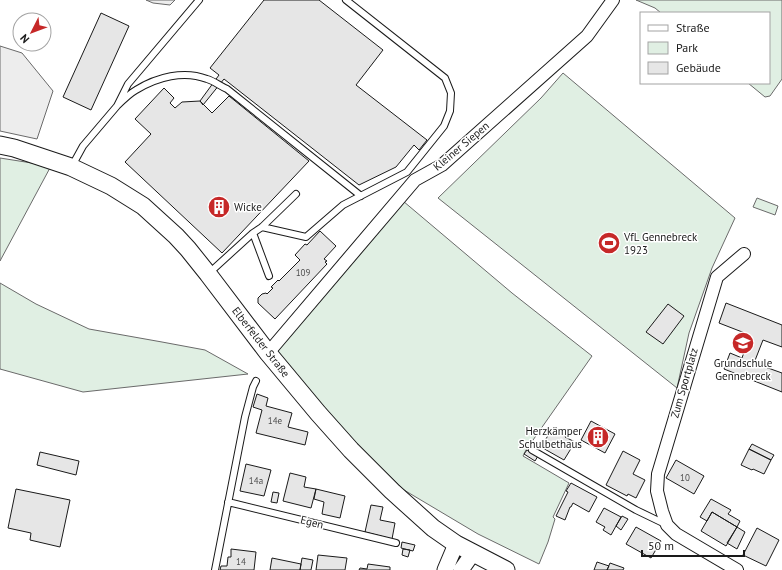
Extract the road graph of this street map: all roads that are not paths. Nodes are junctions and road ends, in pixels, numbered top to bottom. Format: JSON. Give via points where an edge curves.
{"nodes":[{"id":1,"x":199,"y":0,"type":"edge"},
{"id":2,"x":346,"y":0,"type":"edge"},
{"id":3,"x":613,"y":0,"type":"edge"},
{"id":4,"x":117,"y":106,"type":"junction"},
{"id":5,"x":0,"y":145,"type":"edge"},
{"id":6,"x":71,"y":167,"type":"junction"},
{"id":7,"x":296,"y":194,"type":"dead end"},
{"id":8,"x":361,"y":196,"type":"junction"},
{"id":9,"x":262,"y":228,"type":"junction"},
{"id":10,"x":253,"y":233,"type":"junction"},
{"id":11,"x":744,"y":254,"type":"dead end"},
{"id":12,"x":208,"y":274,"type":"junction"},
{"id":13,"x":269,"y":276,"type":"dead end"},
{"id":14,"x":268,"y":353,"type":"junction"},
{"id":15,"x":256,"y":381,"type":"dead end"},
{"id":16,"x":532,"y":450,"type":"dead end"},
{"id":17,"x":228,"y":502,"type":"junction"},
{"id":18,"x":667,"y":525,"type":"junction"},
{"id":19,"x":396,"y":543,"type":"dead end"},
{"id":20,"x":456,"y":544,"type":"junction"},
{"id":21,"x":473,"y":553,"type":"junction"},
{"id":22,"x":215,"y":570,"type":"edge"},
{"id":23,"x":445,"y":570,"type":"edge"},
{"id":24,"x":461,"y":570,"type":"edge"},
{"id":25,"x":506,"y":570,"type":"edge"},
{"id":26,"x":737,"y":570,"type":"edge"}],
"edges":[{"from":1,"to":4,"type":"lane","via":[[128,84]]},
{"from":2,"to":8,"type":"lane","via":[[444,78],[451,94],[450,111],[444,126],[408,172]]},
{"from":3,"to":14,"type":"street","name":"Kleiner Siepen","via":[[587,36],[442,165],[415,180]]},
{"from":4,"to":6,"type":"lane","via":[[83,146]]},
{"from":4,"to":8,"type":"lane","via":[[135,90],[150,82],[170,76],[188,75],[207,79],[227,89]]},
{"from":5,"to":6,"type":"main road","name":"Elberfelder Straße"},
{"from":6,"to":12,"type":"main road","name":"Elberfelder Straße","via":[[111,186],[143,206],[176,236]]},
{"from":7,"to":9,"type":"lane"},
{"from":8,"to":9,"type":"lane","via":[[343,205],[306,237]]},
{"from":9,"to":10,"type":"lane"},
{"from":10,"to":12,"type":"lane"},
{"from":10,"to":13,"type":"lane"},
{"from":11,"to":18,"type":"street","name":"Zum Sportplatz","via":[[716,277],[658,474],[657,491]]},
{"from":12,"to":14,"type":"main road","name":"Elberfelder Straße"},
{"from":14,"to":20,"type":"main road","name":"Elberfelder Straße","via":[[351,450],[433,528]]},
{"from":15,"to":17,"type":"lane","via":[[244,417]]},
{"from":16,"to":18,"type":"lane"},
{"from":17,"to":19,"type":"lane","name":"Egen"},
{"from":17,"to":22,"type":"lane"},
{"from":18,"to":26,"type":"street","via":[[676,534]]},
{"from":20,"to":21,"type":"main road","name":"Elberfelder Straße"},
{"from":20,"to":23,"type":"street"},
{"from":21,"to":24,"type":"street"},
{"from":21,"to":25,"type":"main road","name":"Elberfelder Straße"}]}
